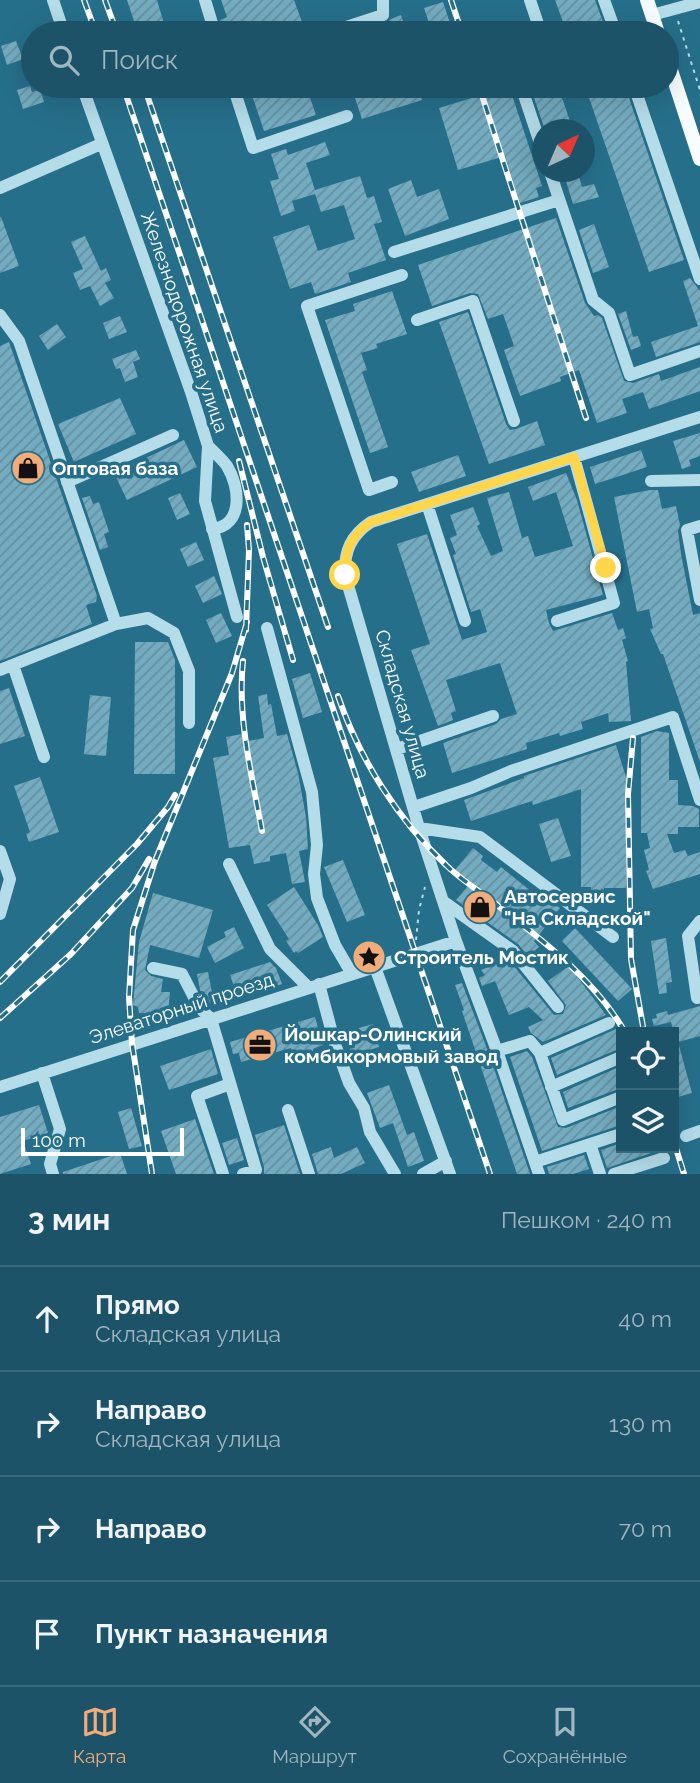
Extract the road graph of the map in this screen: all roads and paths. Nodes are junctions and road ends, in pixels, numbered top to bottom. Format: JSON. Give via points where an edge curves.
{"nodes":[{"id":1,"x":53,"y":0,"type":"edge"},
{"id":2,"x":205,"y":0,"type":"edge"},
{"id":3,"x":383,"y":0,"type":"edge"},
{"id":4,"x":530,"y":0,"type":"edge"},
{"id":5,"x":604,"y":0,"type":"edge"},
{"id":6,"x":647,"y":0,"type":"edge"},
{"id":7,"x":700,"y":2,"type":"edge"},
{"id":8,"x":674,"y":9,"type":"junction"},
{"id":9,"x":652,"y":15,"type":"junction"},
{"id":10,"x":61,"y":21,"type":"edge"},
{"id":11,"x":211,"y":21,"type":"edge"},
{"id":12,"x":365,"y":21,"type":"edge"},
{"id":13,"x":537,"y":21,"type":"edge"},
{"id":14,"x":612,"y":21,"type":"edge"},
{"id":15,"x":654,"y":21,"type":"edge"},
{"id":16,"x":678,"y":21,"type":"edge"},
{"id":17,"x":679,"y":25,"type":"edge"},
{"id":18,"x":700,"y":90,"type":"edge"},
{"id":19,"x":679,"y":94,"type":"edge"},
{"id":20,"x":86,"y":98,"type":"edge"},
{"id":21,"x":237,"y":98,"type":"edge"},
{"id":22,"x":525,"y":98,"type":"edge"},
{"id":23,"x":638,"y":98,"type":"edge"},
{"id":24,"x":347,"y":116,"type":"dead end"},
{"id":25,"x":532,"y":119,"type":"edge"},
{"id":26,"x":101,"y":144,"type":"junction"},
{"id":27,"x":699,"y":155,"type":"edge"},
{"id":28,"x":553,"y":182,"type":"edge"},
{"id":29,"x":0,"y":188,"type":"edge"},
{"id":30,"x":559,"y":200,"type":"junction"},
{"id":31,"x":394,"y":252,"type":"dead end"},
{"id":32,"x":402,"y":275,"type":"dead end"},
{"id":33,"x":700,"y":279,"type":"edge"},
{"id":34,"x":0,"y":315,"type":"edge"},
{"id":35,"x":417,"y":320,"type":"dead end"},
{"id":36,"x":700,"y":351,"type":"edge"},
{"id":37,"x":700,"y":417,"type":"edge"},
{"id":38,"x":514,"y":421,"type":"dead end"},
{"id":39,"x":173,"y":435,"type":"dead end"},
{"id":40,"x":208,"y":446,"type":"junction"},
{"id":41,"x":574,"y":457,"type":"junction"},
{"id":42,"x":700,"y":480,"type":"edge"},
{"id":43,"x":651,"y":481,"type":"dead end"},
{"id":44,"x":67,"y":482,"type":"junction"},
{"id":45,"x":392,"y":482,"type":"dead end"},
{"id":46,"x":427,"y":504,"type":"junction"},
{"id":47,"x":700,"y":526,"type":"edge"},
{"id":48,"x":212,"y":529,"type":"junction"},
{"id":49,"x":700,"y":600,"type":"edge"},
{"id":50,"x":237,"y":617,"type":"dead end"},
{"id":51,"x":464,"y":621,"type":"dead end"},
{"id":52,"x":557,"y":621,"type":"dead end"},
{"id":53,"x":117,"y":624,"type":"junction"},
{"id":54,"x":267,"y":628,"type":"dead end"},
{"id":55,"x":13,"y":665,"type":"junction"},
{"id":56,"x":0,"y":670,"type":"edge"},
{"id":57,"x":493,"y":716,"type":"dead end"},
{"id":58,"x":189,"y":723,"type":"dead end"},
{"id":59,"x":397,"y":749,"type":"junction"},
{"id":60,"x":44,"y":757,"type":"dead end"},
{"id":61,"x":700,"y":800,"type":"edge"},
{"id":62,"x":414,"y":807,"type":"junction"},
{"id":63,"x":419,"y":828,"type":"junction"},
{"id":64,"x":0,"y":851,"type":"edge"},
{"id":65,"x":229,"y":864,"type":"dead end"},
{"id":66,"x":431,"y":864,"type":"junction"},
{"id":67,"x":443,"y":902,"type":"junction"},
{"id":68,"x":0,"y":914,"type":"edge"},
{"id":69,"x":700,"y":921,"type":"edge"},
{"id":70,"x":613,"y":937,"type":"dead end"},
{"id":71,"x":456,"y":941,"type":"junction"},
{"id":72,"x":415,"y":955,"type":"junction"},
{"id":73,"x":375,"y":967,"type":"junction"},
{"id":74,"x":153,"y":968,"type":"dead end"},
{"id":75,"x":352,"y":974,"type":"junction"},
{"id":76,"x":314,"y":986,"type":"junction"},
{"id":77,"x":700,"y":997,"type":"edge"},
{"id":78,"x":558,"y":1007,"type":"dead end"},
{"id":79,"x":211,"y":1018,"type":"junction"},
{"id":80,"x":609,"y":1024,"type":"dead end"},
{"id":81,"x":497,"y":1051,"type":"junction"},
{"id":82,"x":540,"y":1053,"type":"junction"},
{"id":83,"x":616,"y":1059,"type":"edge"},
{"id":84,"x":42,"y":1073,"type":"junction"},
{"id":85,"x":230,"y":1084,"type":"junction"},
{"id":86,"x":0,"y":1087,"type":"edge"},
{"id":87,"x":551,"y":1087,"type":"junction"},
{"id":88,"x":616,"y":1099,"type":"edge"},
{"id":89,"x":288,"y":1110,"type":"dead end"},
{"id":90,"x":700,"y":1131,"type":"edge"},
{"id":91,"x":616,"y":1136,"type":"edge"},
{"id":92,"x":686,"y":1136,"type":"dead end"},
{"id":93,"x":590,"y":1144,"type":"junction"},
{"id":94,"x":664,"y":1157,"type":"dead end"},
{"id":95,"x":446,"y":1161,"type":"junction"},
{"id":96,"x":537,"y":1168,"type":"edge"},
{"id":97,"x":652,"y":1168,"type":"edge"},
{"id":98,"x":618,"y":1173,"type":"edge"},
{"id":99,"x":53,"y":1174,"type":"edge"},
{"id":100,"x":223,"y":1174,"type":"edge"},
{"id":101,"x":243,"y":1174,"type":"edge"},
{"id":102,"x":309,"y":1174,"type":"edge"},
{"id":103,"x":395,"y":1174,"type":"edge"},
{"id":104,"x":423,"y":1174,"type":"edge"},
{"id":105,"x":450,"y":1174,"type":"edge"},
{"id":106,"x":600,"y":1174,"type":"edge"}],
"edges":[{"from":1,"to":10,"type":"street"},
{"from":2,"to":11,"type":"street"},
{"from":3,"to":12,"type":"street","via":[[383,15]]},
{"from":4,"to":13,"type":"street"},
{"from":5,"to":14,"type":"street"},
{"from":6,"to":9,"type":"main road"},
{"from":7,"to":8,"type":"street"},
{"from":8,"to":9,"type":"street"},
{"from":8,"to":16,"type":"path"},
{"from":9,"to":15,"type":"main road"},
{"from":17,"to":18,"type":"path"},
{"from":19,"to":27,"type":"main road"},
{"from":20,"to":26,"type":"street","name":"Железнодорожная улица"},
{"from":21,"to":24,"type":"street","via":[[253,148]]},
{"from":22,"to":25,"type":"street"},
{"from":23,"to":33,"type":"street"},
{"from":26,"to":29,"type":"street"},
{"from":26,"to":40,"type":"street","name":"Железнодорожная улица"},
{"from":28,"to":30,"type":"street"},
{"from":30,"to":31,"type":"street"},
{"from":30,"to":36,"type":"street","via":[[593,300],[609,313],[630,375]]},
{"from":32,"to":45,"type":"street","via":[[307,306],[369,490]]},
{"from":34,"to":44,"type":"street","via":[[19,341]]},
{"from":35,"to":38,"type":"street","via":[[473,301]]},
{"from":37,"to":41,"type":"street","name":"Складская улица"},
{"from":39,"to":44,"type":"street"},
{"from":40,"to":48,"type":"street","name":"Железнодорожная улица","via":[[205,501]]},
{"from":40,"to":48,"type":"street","via":[[232,478],[237,504],[230,523]]},
{"from":41,"to":46,"type":"street","name":"Складская улица"},
{"from":41,"to":52,"type":"street","via":[[614,603]]},
{"from":42,"to":43,"type":"street"},
{"from":44,"to":53,"type":"street"},
{"from":46,"to":51,"type":"street"},
{"from":46,"to":59,"type":"street","name":"Складская улица","via":[[371,522],[352,538],[345,562]]},
{"from":47,"to":49,"type":"street","via":[[687,530]]},
{"from":48,"to":50,"type":"street","name":"Железнодорожная улица"},
{"from":53,"to":55,"type":"street"},
{"from":53,"to":58,"type":"street","via":[[148,618],[174,633],[189,671]]},
{"from":54,"to":75,"type":"street","via":[[312,792],[317,898]]},
{"from":55,"to":56,"type":"street"},
{"from":55,"to":60,"type":"street"},
{"from":57,"to":59,"type":"street"},
{"from":59,"to":62,"type":"street","name":"Складская улица"},
{"from":61,"to":62,"type":"street","via":[[673,717]]},
{"from":62,"to":63,"type":"street","name":"Складская улица"},
{"from":63,"to":66,"type":"street","name":"Складская улица"},
{"from":63,"to":70,"type":"street","via":[[480,837]]},
{"from":64,"to":68,"type":"street","via":[[10,879]]},
{"from":65,"to":76,"type":"street","via":[[270,949]]},
{"from":66,"to":67,"type":"street","name":"Складская улица"},
{"from":66,"to":72,"type":"path","via":[[419,910]]},
{"from":67,"to":71,"type":"street","name":"Складская улица"},
{"from":67,"to":78,"type":"street","via":[[513,951]]},
{"from":69,"to":77,"type":"street","via":[[688,936]]},
{"from":71,"to":72,"type":"street"},
{"from":71,"to":81,"type":"street","name":"Складская улица"},
{"from":72,"to":73,"type":"street"},
{"from":73,"to":75,"type":"street","name":"Элеваторный проезд"},
{"from":73,"to":95,"type":"street"},
{"from":74,"to":79,"type":"street","via":[[182,974],[199,1007]]},
{"from":75,"to":76,"type":"street","name":"Элеваторный проезд"},
{"from":76,"to":79,"type":"street","name":"Элеваторный проезд"},
{"from":76,"to":103,"type":"street","via":[[370,1132]]},
{"from":79,"to":84,"type":"street","name":"Элеваторный проезд"},
{"from":79,"to":85,"type":"street"},
{"from":80,"to":82,"type":"street"},
{"from":81,"to":82,"type":"street","via":[[530,1041]]},
{"from":81,"to":96,"type":"street","name":"Складская улица"},
{"from":82,"to":87,"type":"street"},
{"from":83,"to":87,"type":"street"},
{"from":84,"to":86,"type":"street","name":"Элеваторный проезд"},
{"from":84,"to":99,"type":"street","via":[[60,1129],[50,1164]]},
{"from":85,"to":100,"type":"street","via":[[197,1096]]},
{"from":85,"to":101,"type":"street","via":[[256,1170]]},
{"from":87,"to":88,"type":"street","via":[[563,1120]]},
{"from":89,"to":102,"type":"street"},
{"from":90,"to":92,"type":"street"},
{"from":91,"to":93,"type":"street"},
{"from":93,"to":96,"type":"street"},
{"from":93,"to":106,"type":"street"},
{"from":94,"to":97,"type":"street"},
{"from":95,"to":104,"type":"street"},
{"from":95,"to":105,"type":"street"},
{"from":97,"to":98,"type":"street"}]}
